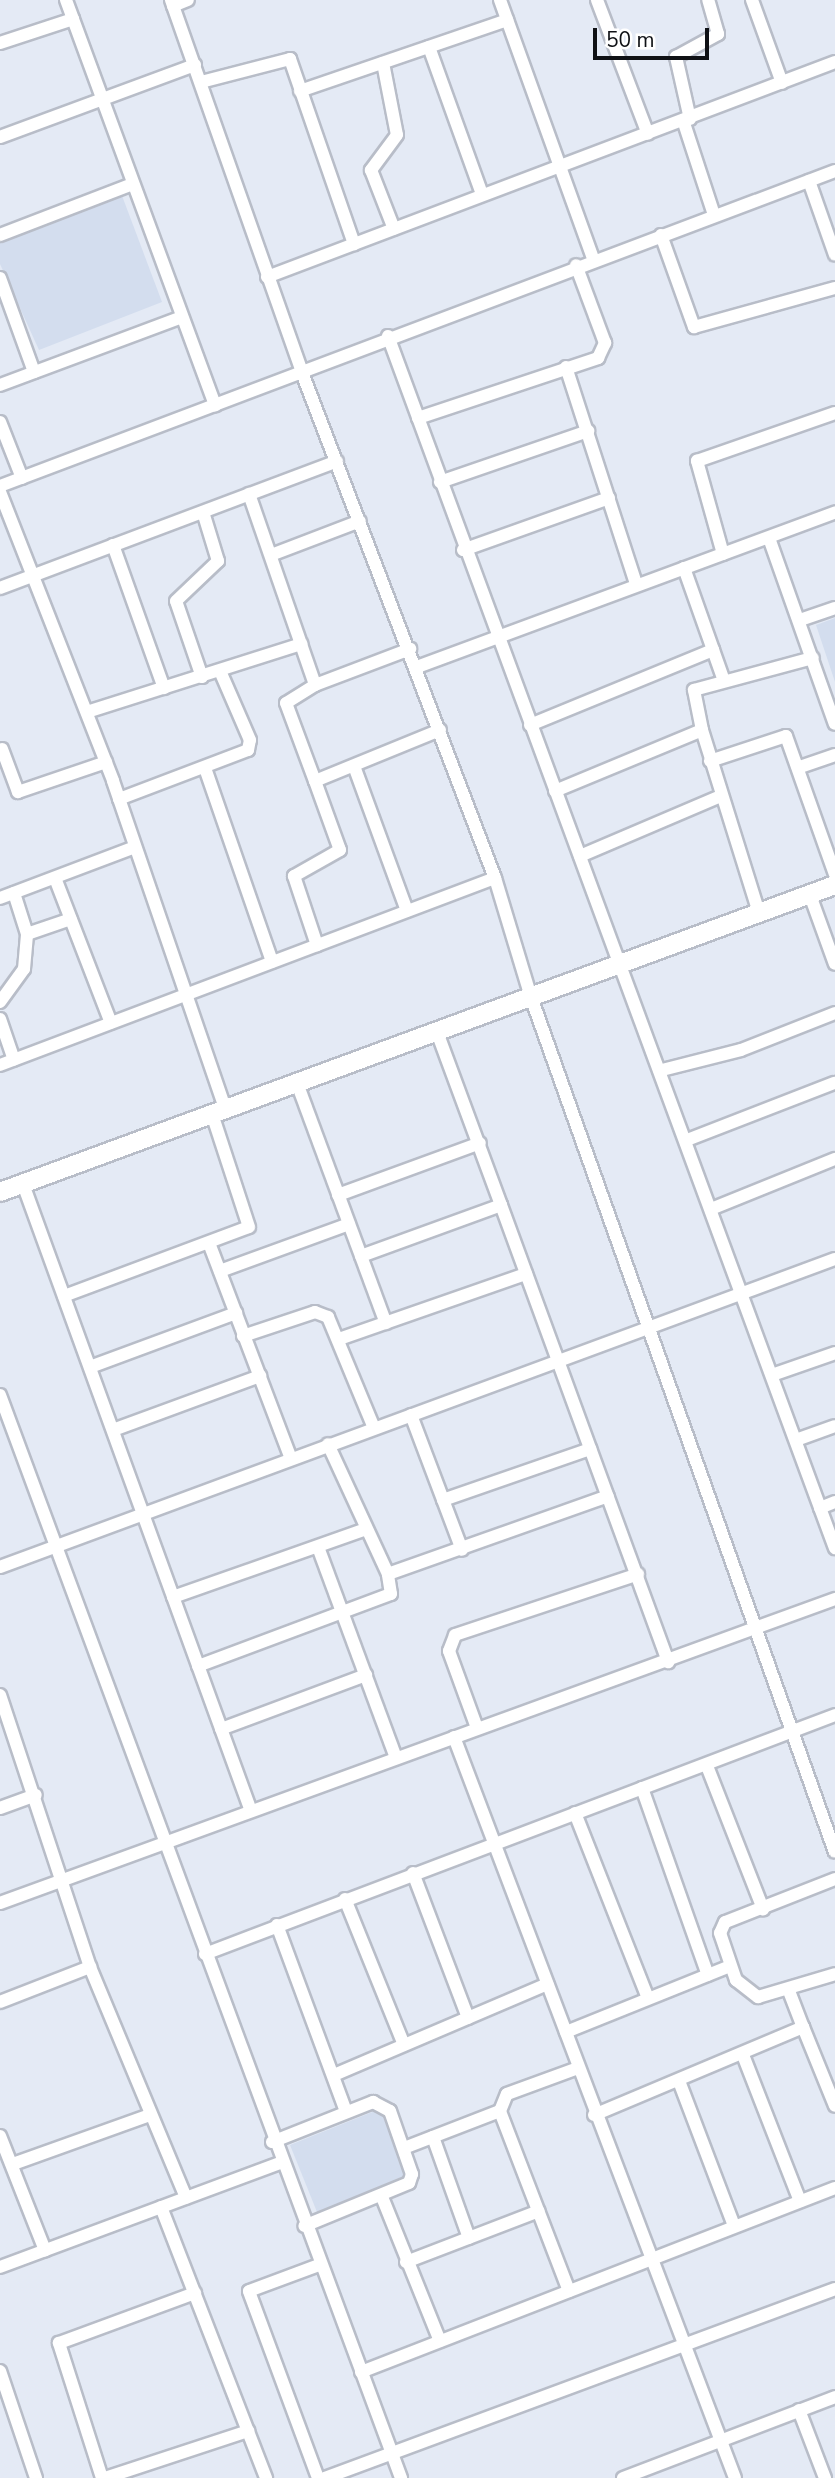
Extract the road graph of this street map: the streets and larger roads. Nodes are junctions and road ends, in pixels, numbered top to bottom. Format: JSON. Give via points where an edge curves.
{"nodes":[{"id":1,"x":66,"y":0,"type":"edge"},
{"id":2,"x":188,"y":0,"type":"edge"},
{"id":3,"x":500,"y":0,"type":"edge"},
{"id":4,"x":597,"y":0,"type":"edge"},
{"id":5,"x":708,"y":0,"type":"edge"},
{"id":6,"x":752,"y":0,"type":"edge"},
{"id":7,"x":172,"y":3,"type":"edge"},
{"id":8,"x":73,"y":19,"type":"junction"},
{"id":9,"x":508,"y":20,"type":"junction"},
{"id":10,"x":0,"y":43,"type":"edge"},
{"id":11,"x":429,"y":47,"type":"junction"},
{"id":12,"x":835,"y":62,"type":"edge"},
{"id":13,"x":383,"y":63,"type":"junction"},
{"id":14,"x":195,"y":65,"type":"junction"},
{"id":15,"x":201,"y":82,"type":"junction"},
{"id":16,"x":782,"y":83,"type":"junction"},
{"id":17,"x":300,"y":91,"type":"junction"},
{"id":18,"x":102,"y":99,"type":"junction"},
{"id":19,"x":686,"y":120,"type":"junction"},
{"id":20,"x":648,"y":134,"type":"junction"},
{"id":21,"x":0,"y":137,"type":"edge"},
{"id":22,"x":562,"y":167,"type":"junction"},
{"id":23,"x":835,"y":171,"type":"edge"},
{"id":24,"x":808,"y":181,"type":"junction"},
{"id":25,"x":133,"y":184,"type":"junction"},
{"id":26,"x":482,"y":194,"type":"junction"},
{"id":27,"x":714,"y":215,"type":"junction"},
{"id":28,"x":394,"y":229,"type":"junction"},
{"id":29,"x":0,"y":235,"type":"edge"},
{"id":30,"x":661,"y":235,"type":"junction"},
{"id":31,"x":354,"y":244,"type":"junction"},
{"id":32,"x":835,"y":255,"type":"edge"},
{"id":33,"x":593,"y":259,"type":"junction"},
{"id":34,"x":576,"y":265,"type":"junction"},
{"id":35,"x":267,"y":277,"type":"junction"},
{"id":36,"x":0,"y":278,"type":"edge"},
{"id":37,"x":835,"y":288,"type":"edge"},
{"id":38,"x":182,"y":317,"type":"junction"},
{"id":39,"x":388,"y":336,"type":"junction"},
{"id":40,"x":566,"y":367,"type":"junction"},
{"id":41,"x":302,"y":370,"type":"junction"},
{"id":42,"x":34,"y":372,"type":"junction"},
{"id":43,"x":0,"y":384,"type":"edge"},
{"id":44,"x":215,"y":405,"type":"junction"},
{"id":45,"x":835,"y":413,"type":"edge"},
{"id":46,"x":418,"y":418,"type":"junction"},
{"id":47,"x":0,"y":422,"type":"edge"},
{"id":48,"x":588,"y":431,"type":"junction"},
{"id":49,"x":337,"y":461,"type":"junction"},
{"id":50,"x":22,"y":478,"type":"junction"},
{"id":51,"x":440,"y":482,"type":"junction"},
{"id":52,"x":0,"y":486,"type":"edge"},
{"id":53,"x":0,"y":492,"type":"edge"},
{"id":54,"x":249,"y":494,"type":"junction"},
{"id":55,"x":609,"y":498,"type":"junction"},
{"id":56,"x":202,"y":512,"type":"junction"},
{"id":57,"x":835,"y":512,"type":"edge"},
{"id":58,"x":360,"y":521,"type":"junction"},
{"id":59,"x":769,"y":538,"type":"junction"},
{"id":60,"x":113,"y":545,"type":"junction"},
{"id":61,"x":463,"y":550,"type":"junction"},
{"id":62,"x":723,"y":554,"type":"junction"},
{"id":63,"x":271,"y":555,"type":"junction"},
{"id":64,"x":684,"y":568,"type":"junction"},
{"id":65,"x":34,"y":575,"type":"junction"},
{"id":66,"x":636,"y":584,"type":"junction"},
{"id":67,"x":0,"y":588,"type":"edge"},
{"id":68,"x":835,"y":608,"type":"edge"},
{"id":69,"x":800,"y":620,"type":"junction"},
{"id":70,"x":495,"y":636,"type":"junction"},
{"id":71,"x":302,"y":644,"type":"junction"},
{"id":72,"x":410,"y":649,"type":"junction"},
{"id":73,"x":713,"y":650,"type":"junction"},
{"id":74,"x":813,"y":658,"type":"junction"},
{"id":75,"x":417,"y":667,"type":"junction"},
{"id":76,"x":220,"y":671,"type":"junction"},
{"id":77,"x":202,"y":677,"type":"junction"},
{"id":78,"x":724,"y":681,"type":"junction"},
{"id":79,"x":315,"y":685,"type":"junction"},
{"id":80,"x":164,"y":688,"type":"junction"},
{"id":81,"x":87,"y":712,"type":"junction"},
{"id":82,"x":835,"y":724,"type":"edge"},
{"id":83,"x":530,"y":725,"type":"junction"},
{"id":84,"x":440,"y":730,"type":"junction"},
{"id":85,"x":702,"y":730,"type":"junction"},
{"id":86,"x":1,"y":746,"type":"edge"},
{"id":87,"x":835,"y":755,"type":"edge"},
{"id":88,"x":710,"y":761,"type":"junction"},
{"id":89,"x":106,"y":762,"type":"junction"},
{"id":90,"x":354,"y":766,"type":"junction"},
{"id":91,"x":800,"y":767,"type":"junction"},
{"id":92,"x":205,"y":768,"type":"junction"},
{"id":93,"x":315,"y":782,"type":"junction"},
{"id":94,"x":555,"y":791,"type":"junction"},
{"id":95,"x":721,"y":796,"type":"junction"},
{"id":96,"x":119,"y":799,"type":"junction"},
{"id":97,"x":135,"y":847,"type":"junction"},
{"id":98,"x":580,"y":856,"type":"junction"},
{"id":99,"x":835,"y":874,"type":"edge"},
{"id":100,"x":55,"y":877,"type":"junction"},
{"id":101,"x":495,"y":878,"type":"junction"},
{"id":102,"x":835,"y":886,"type":"edge"},
{"id":103,"x":14,"y":893,"type":"junction"},
{"id":104,"x":810,"y":895,"type":"junction"},
{"id":105,"x":0,"y":898,"type":"edge"},
{"id":106,"x":407,"y":911,"type":"junction"},
{"id":107,"x":759,"y":913,"type":"junction"},
{"id":108,"x":71,"y":919,"type":"junction"},
{"id":109,"x":27,"y":934,"type":"junction"},
{"id":110,"x":317,"y":945,"type":"junction"},
{"id":111,"x":272,"y":962,"type":"junction"},
{"id":112,"x":621,"y":964,"type":"junction"},
{"id":113,"x":835,"y":964,"type":"edge"},
{"id":114,"x":184,"y":995,"type":"junction"},
{"id":115,"x":531,"y":997,"type":"junction"},
{"id":116,"x":0,"y":1002,"type":"edge"},
{"id":117,"x":835,"y":1013,"type":"edge"},
{"id":118,"x":0,"y":1019,"type":"edge"},
{"id":119,"x":111,"y":1023,"type":"junction"},
{"id":120,"x":437,"y":1032,"type":"junction"},
{"id":121,"x":14,"y":1060,"type":"junction"},
{"id":122,"x":0,"y":1065,"type":"edge"},
{"id":123,"x":662,"y":1070,"type":"junction"},
{"id":124,"x":834,"y":1082,"type":"edge"},
{"id":125,"x":296,"y":1083,"type":"junction"},
{"id":126,"x":219,"y":1112,"type":"junction"},
{"id":127,"x":687,"y":1140,"type":"junction"},
{"id":128,"x":480,"y":1143,"type":"junction"},
{"id":129,"x":835,"y":1159,"type":"edge"},
{"id":130,"x":23,"y":1184,"type":"junction"},
{"id":131,"x":0,"y":1192,"type":"edge"},
{"id":132,"x":338,"y":1195,"type":"junction"},
{"id":133,"x":501,"y":1205,"type":"junction"},
{"id":134,"x":711,"y":1209,"type":"junction"},
{"id":135,"x":349,"y":1224,"type":"junction"},
{"id":136,"x":209,"y":1243,"type":"junction"},
{"id":137,"x":361,"y":1256,"type":"junction"},
{"id":138,"x":835,"y":1259,"type":"edge"},
{"id":139,"x":220,"y":1271,"type":"junction"},
{"id":140,"x":526,"y":1274,"type":"junction"},
{"id":141,"x":743,"y":1293,"type":"junction"},
{"id":142,"x":64,"y":1296,"type":"junction"},
{"id":143,"x":236,"y":1313,"type":"junction"},
{"id":144,"x":386,"y":1323,"type":"junction"},
{"id":145,"x":652,"y":1325,"type":"junction"},
{"id":146,"x":243,"y":1336,"type":"junction"},
{"id":147,"x":339,"y":1339,"type":"junction"},
{"id":148,"x":835,"y":1353,"type":"edge"},
{"id":149,"x":559,"y":1359,"type":"junction"},
{"id":150,"x":90,"y":1367,"type":"junction"},
{"id":151,"x":260,"y":1376,"type":"junction"},
{"id":152,"x":772,"y":1376,"type":"junction"},
{"id":153,"x":0,"y":1395,"type":"edge"},
{"id":154,"x":411,"y":1415,"type":"junction"},
{"id":155,"x":835,"y":1426,"type":"edge"},
{"id":156,"x":374,"y":1428,"type":"junction"},
{"id":157,"x":113,"y":1430,"type":"junction"},
{"id":158,"x":796,"y":1440,"type":"junction"},
{"id":159,"x":328,"y":1444,"type":"junction"},
{"id":160,"x":590,"y":1449,"type":"junction"},
{"id":161,"x":291,"y":1459,"type":"junction"},
{"id":162,"x":608,"y":1496,"type":"junction"},
{"id":163,"x":443,"y":1500,"type":"junction"},
{"id":164,"x":835,"y":1502,"type":"edge"},
{"id":165,"x":820,"y":1508,"type":"junction"},
{"id":166,"x":143,"y":1514,"type":"junction"},
{"id":167,"x":363,"y":1530,"type":"junction"},
{"id":168,"x":56,"y":1546,"type":"junction"},
{"id":169,"x":318,"y":1547,"type":"junction"},
{"id":170,"x":835,"y":1548,"type":"edge"},
{"id":171,"x":461,"y":1550,"type":"junction"},
{"id":172,"x":0,"y":1567,"type":"edge"},
{"id":173,"x":388,"y":1574,"type":"junction"},
{"id":174,"x":638,"y":1574,"type":"junction"},
{"id":175,"x":173,"y":1597,"type":"junction"},
{"id":176,"x":835,"y":1599,"type":"edge"},
{"id":177,"x":344,"y":1613,"type":"junction"},
{"id":178,"x":754,"y":1630,"type":"junction"},
{"id":179,"x":668,"y":1662,"type":"junction"},
{"id":180,"x":198,"y":1666,"type":"junction"},
{"id":181,"x":366,"y":1675,"type":"junction"},
{"id":182,"x":0,"y":1695,"type":"edge"},
{"id":183,"x":835,"y":1715,"type":"edge"},
{"id":184,"x":477,"y":1728,"type":"junction"},
{"id":185,"x":221,"y":1729,"type":"junction"},
{"id":186,"x":792,"y":1732,"type":"junction"},
{"id":187,"x":6,"y":1733,"type":"edge"},
{"id":188,"x":454,"y":1737,"type":"junction"},
{"id":189,"x":396,"y":1758,"type":"junction"},
{"id":190,"x":707,"y":1766,"type":"junction"},
{"id":191,"x":642,"y":1788,"type":"junction"},
{"id":192,"x":36,"y":1794,"type":"junction"},
{"id":193,"x":0,"y":1808,"type":"edge"},
{"id":194,"x":251,"y":1811,"type":"junction"},
{"id":195,"x":575,"y":1814,"type":"junction"},
{"id":196,"x":165,"y":1842,"type":"junction"},
{"id":197,"x":491,"y":1843,"type":"junction"},
{"id":198,"x":835,"y":1852,"type":"edge"},
{"id":199,"x":413,"y":1873,"type":"junction"},
{"id":200,"x":835,"y":1880,"type":"edge"},
{"id":201,"x":60,"y":1882,"type":"junction"},
{"id":202,"x":345,"y":1899,"type":"junction"},
{"id":203,"x":0,"y":1903,"type":"edge"},
{"id":204,"x":762,"y":1909,"type":"junction"},
{"id":205,"x":276,"y":1925,"type":"junction"},
{"id":206,"x":205,"y":1954,"type":"junction"},
{"id":207,"x":730,"y":1966,"type":"junction"},
{"id":208,"x":90,"y":1967,"type":"junction"},
{"id":209,"x":835,"y":1973,"type":"edge"},
{"id":210,"x":708,"y":1975,"type":"junction"},
{"id":211,"x":547,"y":1984,"type":"junction"},
{"id":212,"x":789,"y":1991,"type":"junction"},
{"id":213,"x":648,"y":1998,"type":"junction"},
{"id":214,"x":0,"y":2002,"type":"edge"},
{"id":215,"x":468,"y":2018,"type":"junction"},
{"id":216,"x":803,"y":2027,"type":"junction"},
{"id":217,"x":566,"y":2032,"type":"junction"},
{"id":218,"x":404,"y":2045,"type":"junction"},
{"id":219,"x":743,"y":2055,"type":"junction"},
{"id":220,"x":578,"y":2068,"type":"junction"},
{"id":221,"x":334,"y":2075,"type":"junction"},
{"id":222,"x":679,"y":2081,"type":"junction"},
{"id":223,"x":835,"y":2106,"type":"edge"},
{"id":224,"x":500,"y":2111,"type":"junction"},
{"id":225,"x":346,"y":2112,"type":"junction"},
{"id":226,"x":150,"y":2115,"type":"junction"},
{"id":227,"x":594,"y":2115,"type":"junction"},
{"id":228,"x":0,"y":2136,"type":"edge"},
{"id":229,"x":433,"y":2137,"type":"junction"},
{"id":230,"x":272,"y":2141,"type":"junction"},
{"id":231,"x":404,"y":2148,"type":"junction"},
{"id":232,"x":280,"y":2163,"type":"junction"},
{"id":233,"x":13,"y":2164,"type":"junction"},
{"id":234,"x":835,"y":2188,"type":"edge"},
{"id":235,"x":382,"y":2197,"type":"junction"},
{"id":236,"x":186,"y":2198,"type":"junction"},
{"id":237,"x":800,"y":2201,"type":"junction"},
{"id":238,"x":161,"y":2207,"type":"junction"},
{"id":239,"x":539,"y":2211,"type":"junction"},
{"id":240,"x":734,"y":2225,"type":"junction"},
{"id":241,"x":304,"y":2227,"type":"junction"},
{"id":242,"x":469,"y":2238,"type":"junction"},
{"id":243,"x":45,"y":2250,"type":"junction"},
{"id":244,"x":650,"y":2259,"type":"junction"},
{"id":245,"x":406,"y":2262,"type":"junction"},
{"id":246,"x":319,"y":2265,"type":"junction"},
{"id":247,"x":0,"y":2266,"type":"edge"},
{"id":248,"x":835,"y":2289,"type":"edge"},
{"id":249,"x":569,"y":2291,"type":"junction"},
{"id":250,"x":195,"y":2293,"type":"junction"},
{"id":251,"x":440,"y":2342,"type":"junction"},
{"id":252,"x":684,"y":2347,"type":"junction"},
{"id":253,"x":0,"y":2371,"type":"edge"},
{"id":254,"x":361,"y":2372,"type":"junction"},
{"id":255,"x":835,"y":2397,"type":"edge"},
{"id":256,"x":799,"y":2410,"type":"junction"},
{"id":257,"x":248,"y":2431,"type":"junction"},
{"id":258,"x":720,"y":2439,"type":"junction"},
{"id":259,"x":392,"y":2452,"type":"junction"},
{"id":260,"x":631,"y":2477,"type":"edge"},
{"id":261,"x":36,"y":2478,"type":"edge"},
{"id":262,"x":104,"y":2478,"type":"edge"},
{"id":263,"x":266,"y":2478,"type":"edge"},
{"id":264,"x":318,"y":2478,"type":"edge"},
{"id":265,"x":325,"y":2478,"type":"edge"},
{"id":266,"x":401,"y":2478,"type":"edge"},
{"id":267,"x":735,"y":2478,"type":"edge"},
{"id":268,"x":825,"y":2478,"type":"edge"}],
"edges":[{"from":1,"to":8,"type":"street"},
{"from":2,"to":7,"type":"street"},
{"from":3,"to":9,"type":"street"},
{"from":4,"to":20,"type":"street"},
{"from":5,"to":19,"type":"street","via":[[719,34],[676,57]]},
{"from":6,"to":16,"type":"street"},
{"from":7,"to":14,"type":"street"},
{"from":8,"to":10,"type":"street"},
{"from":8,"to":18,"type":"street"},
{"from":9,"to":11,"type":"street"},
{"from":9,"to":22,"type":"street"},
{"from":11,"to":13,"type":"street"},
{"from":11,"to":26,"type":"street"},
{"from":12,"to":16,"type":"street"},
{"from":13,"to":17,"type":"street"},
{"from":13,"to":28,"type":"street","via":[[397,135],[371,170]]},
{"from":14,"to":15,"type":"street"},
{"from":14,"to":18,"type":"street"},
{"from":15,"to":17,"type":"street","via":[[284,57],[293,64]]},
{"from":15,"to":35,"type":"street"},
{"from":16,"to":19,"type":"street"},
{"from":17,"to":31,"type":"street"},
{"from":18,"to":21,"type":"street"},
{"from":18,"to":25,"type":"street"},
{"from":19,"to":20,"type":"street"},
{"from":19,"to":27,"type":"street"},
{"from":20,"to":22,"type":"street"},
{"from":22,"to":26,"type":"street"},
{"from":22,"to":33,"type":"street"},
{"from":23,"to":24,"type":"street"},
{"from":24,"to":27,"type":"street"},
{"from":24,"to":32,"type":"street"},
{"from":25,"to":29,"type":"street"},
{"from":25,"to":38,"type":"street"},
{"from":26,"to":28,"type":"street"},
{"from":27,"to":30,"type":"street"},
{"from":28,"to":31,"type":"street"},
{"from":30,"to":33,"type":"street"},
{"from":30,"to":37,"type":"street","via":[[694,327]]},
{"from":31,"to":35,"type":"street"},
{"from":33,"to":34,"type":"street"},
{"from":34,"to":39,"type":"street"},
{"from":34,"to":40,"type":"street","via":[[604,351]]},
{"from":35,"to":41,"type":"street"},
{"from":36,"to":42,"type":"street"},
{"from":38,"to":42,"type":"street"},
{"from":38,"to":44,"type":"street"},
{"from":39,"to":41,"type":"street"},
{"from":39,"to":46,"type":"street"},
{"from":40,"to":46,"type":"street"},
{"from":40,"to":48,"type":"street"},
{"from":41,"to":44,"type":"street"},
{"from":41,"to":49,"type":"street"},
{"from":42,"to":43,"type":"street"},
{"from":44,"to":50,"type":"street"},
{"from":45,"to":62,"type":"street","via":[[697,461]]},
{"from":46,"to":51,"type":"street"},
{"from":47,"to":50,"type":"street"},
{"from":48,"to":51,"type":"street"},
{"from":48,"to":55,"type":"street"},
{"from":49,"to":54,"type":"street"},
{"from":49,"to":58,"type":"street"},
{"from":50,"to":52,"type":"street"},
{"from":51,"to":61,"type":"street"},
{"from":53,"to":65,"type":"street"},
{"from":54,"to":56,"type":"street"},
{"from":54,"to":63,"type":"street"},
{"from":55,"to":61,"type":"street"},
{"from":55,"to":66,"type":"street"},
{"from":56,"to":60,"type":"street"},
{"from":56,"to":77,"type":"street","via":[[218,561],[176,601]]},
{"from":57,"to":59,"type":"street"},
{"from":58,"to":63,"type":"street"},
{"from":58,"to":72,"type":"street"},
{"from":59,"to":62,"type":"street"},
{"from":59,"to":69,"type":"street"},
{"from":60,"to":65,"type":"street"},
{"from":60,"to":80,"type":"street"},
{"from":61,"to":70,"type":"street"},
{"from":62,"to":64,"type":"street"},
{"from":63,"to":71,"type":"street"},
{"from":64,"to":66,"type":"street"},
{"from":64,"to":73,"type":"street"},
{"from":65,"to":67,"type":"street"},
{"from":65,"to":81,"type":"street"},
{"from":66,"to":70,"type":"street"},
{"from":68,"to":69,"type":"street"},
{"from":69,"to":74,"type":"street"},
{"from":70,"to":75,"type":"street"},
{"from":70,"to":83,"type":"street"},
{"from":71,"to":76,"type":"street"},
{"from":71,"to":79,"type":"street"},
{"from":72,"to":75,"type":"street"},
{"from":72,"to":79,"type":"street"},
{"from":73,"to":78,"type":"street"},
{"from":73,"to":83,"type":"street"},
{"from":74,"to":78,"type":"street"},
{"from":74,"to":82,"type":"street"},
{"from":75,"to":84,"type":"street"},
{"from":76,"to":77,"type":"street"},
{"from":76,"to":92,"type":"street","via":[[250,740],[240,755]]},
{"from":77,"to":80,"type":"street"},
{"from":78,"to":85,"type":"street","via":[[692,693]]},
{"from":79,"to":93,"type":"street","via":[[286,703]]},
{"from":80,"to":81,"type":"street"},
{"from":81,"to":89,"type":"street"},
{"from":83,"to":94,"type":"street"},
{"from":84,"to":90,"type":"street"},
{"from":84,"to":101,"type":"street"},
{"from":85,"to":88,"type":"street"},
{"from":85,"to":94,"type":"street"},
{"from":86,"to":89,"type":"street","via":[[18,792]]},
{"from":87,"to":91,"type":"street"},
{"from":88,"to":91,"type":"street","via":[[783,735]]},
{"from":88,"to":95,"type":"street"},
{"from":89,"to":96,"type":"street"},
{"from":90,"to":93,"type":"street"},
{"from":90,"to":106,"type":"street"},
{"from":91,"to":99,"type":"street"},
{"from":92,"to":96,"type":"street"},
{"from":92,"to":111,"type":"street"},
{"from":93,"to":110,"type":"street","via":[[341,850],[294,876]]},
{"from":94,"to":98,"type":"street"},
{"from":95,"to":98,"type":"street"},
{"from":95,"to":107,"type":"street"},
{"from":96,"to":97,"type":"street"},
{"from":97,"to":100,"type":"street"},
{"from":97,"to":114,"type":"street"},
{"from":98,"to":112,"type":"street"},
{"from":100,"to":103,"type":"street"},
{"from":100,"to":108,"type":"street"},
{"from":101,"to":106,"type":"street"},
{"from":101,"to":115,"type":"street"},
{"from":102,"to":104,"type":"street"},
{"from":103,"to":105,"type":"street"},
{"from":103,"to":109,"type":"street"},
{"from":104,"to":107,"type":"street"},
{"from":104,"to":113,"type":"street"},
{"from":106,"to":110,"type":"street"},
{"from":107,"to":112,"type":"street"},
{"from":108,"to":109,"type":"street"},
{"from":108,"to":119,"type":"street"},
{"from":109,"to":116,"type":"street","via":[[24,969]]},
{"from":110,"to":111,"type":"street"},
{"from":111,"to":114,"type":"street"},
{"from":112,"to":115,"type":"street"},
{"from":112,"to":123,"type":"street"},
{"from":114,"to":119,"type":"street"},
{"from":114,"to":126,"type":"street"},
{"from":115,"to":120,"type":"street"},
{"from":115,"to":145,"type":"street"},
{"from":117,"to":123,"type":"street","via":[[741,1050]]},
{"from":118,"to":121,"type":"street"},
{"from":119,"to":121,"type":"street"},
{"from":120,"to":125,"type":"street"},
{"from":120,"to":128,"type":"street"},
{"from":121,"to":122,"type":"street"},
{"from":123,"to":127,"type":"street"},
{"from":124,"to":127,"type":"street"},
{"from":125,"to":126,"type":"street"},
{"from":125,"to":132,"type":"street"},
{"from":126,"to":130,"type":"street"},
{"from":126,"to":136,"type":"street","via":[[251,1222]]},
{"from":127,"to":134,"type":"street"},
{"from":128,"to":132,"type":"street"},
{"from":128,"to":133,"type":"street"},
{"from":129,"to":134,"type":"street"},
{"from":130,"to":131,"type":"street"},
{"from":130,"to":142,"type":"street"},
{"from":132,"to":135,"type":"street"},
{"from":133,"to":137,"type":"street"},
{"from":133,"to":140,"type":"street"},
{"from":134,"to":141,"type":"street"},
{"from":135,"to":137,"type":"street"},
{"from":135,"to":139,"type":"street"},
{"from":136,"to":139,"type":"street"},
{"from":136,"to":142,"type":"street"},
{"from":137,"to":144,"type":"street"},
{"from":138,"to":141,"type":"street"},
{"from":139,"to":143,"type":"street"},
{"from":140,"to":144,"type":"street"},
{"from":140,"to":149,"type":"street"},
{"from":141,"to":145,"type":"street"},
{"from":141,"to":152,"type":"street"},
{"from":142,"to":150,"type":"street"},
{"from":143,"to":146,"type":"street"},
{"from":143,"to":150,"type":"street"},
{"from":144,"to":147,"type":"street"},
{"from":145,"to":149,"type":"street"},
{"from":145,"to":178,"type":"street"},
{"from":146,"to":147,"type":"street","via":[[315,1312],[328,1317]]},
{"from":146,"to":151,"type":"street"},
{"from":147,"to":156,"type":"street"},
{"from":148,"to":152,"type":"street"},
{"from":149,"to":154,"type":"street"},
{"from":149,"to":160,"type":"street"},
{"from":150,"to":157,"type":"street"},
{"from":151,"to":157,"type":"street"},
{"from":151,"to":161,"type":"street"},
{"from":152,"to":158,"type":"street"},
{"from":153,"to":168,"type":"street"},
{"from":154,"to":156,"type":"street"},
{"from":154,"to":163,"type":"street"},
{"from":155,"to":158,"type":"street"},
{"from":156,"to":159,"type":"street"},
{"from":157,"to":166,"type":"street"},
{"from":158,"to":165,"type":"street"},
{"from":159,"to":161,"type":"street"},
{"from":159,"to":167,"type":"street"},
{"from":160,"to":162,"type":"street"},
{"from":160,"to":163,"type":"street"},
{"from":161,"to":166,"type":"street"},
{"from":162,"to":171,"type":"street"},
{"from":162,"to":174,"type":"street"},
{"from":163,"to":171,"type":"street"},
{"from":164,"to":165,"type":"street"},
{"from":165,"to":170,"type":"street"},
{"from":166,"to":168,"type":"street"},
{"from":166,"to":175,"type":"street"},
{"from":167,"to":169,"type":"street"},
{"from":167,"to":173,"type":"street"},
{"from":168,"to":172,"type":"street"},
{"from":168,"to":196,"type":"street"},
{"from":169,"to":175,"type":"street"},
{"from":169,"to":177,"type":"street"},
{"from":171,"to":173,"type":"street"},
{"from":173,"to":177,"type":"street","via":[[391,1594]]},
{"from":174,"to":179,"type":"street"},
{"from":174,"to":184,"type":"street","via":[[455,1635],[449,1651]]},
{"from":175,"to":180,"type":"street"},
{"from":176,"to":178,"type":"street"},
{"from":177,"to":180,"type":"street"},
{"from":177,"to":181,"type":"street"},
{"from":178,"to":179,"type":"street"},
{"from":178,"to":186,"type":"street"},
{"from":179,"to":184,"type":"street"},
{"from":180,"to":185,"type":"street"},
{"from":181,"to":185,"type":"street"},
{"from":181,"to":189,"type":"street"},
{"from":182,"to":187,"type":"street"},
{"from":183,"to":186,"type":"street"},
{"from":184,"to":188,"type":"street"},
{"from":185,"to":194,"type":"street"},
{"from":186,"to":190,"type":"street"},
{"from":186,"to":198,"type":"street"},
{"from":187,"to":192,"type":"street"},
{"from":188,"to":189,"type":"street"},
{"from":188,"to":197,"type":"street"},
{"from":189,"to":194,"type":"street"},
{"from":190,"to":191,"type":"street"},
{"from":190,"to":204,"type":"street"},
{"from":191,"to":195,"type":"street"},
{"from":191,"to":210,"type":"street"},
{"from":192,"to":193,"type":"street"},
{"from":192,"to":201,"type":"street"},
{"from":194,"to":196,"type":"street"},
{"from":195,"to":197,"type":"street"},
{"from":195,"to":213,"type":"street"},
{"from":196,"to":201,"type":"street"},
{"from":196,"to":206,"type":"street"},
{"from":197,"to":199,"type":"street"},
{"from":197,"to":211,"type":"street"},
{"from":199,"to":202,"type":"street"},
{"from":199,"to":215,"type":"street"},
{"from":200,"to":204,"type":"street"},
{"from":201,"to":203,"type":"street"},
{"from":201,"to":208,"type":"street"},
{"from":202,"to":205,"type":"street"},
{"from":202,"to":218,"type":"street"},
{"from":204,"to":207,"type":"street","via":[[722,1927]]},
{"from":205,"to":206,"type":"street"},
{"from":205,"to":221,"type":"street"},
{"from":206,"to":230,"type":"street"},
{"from":207,"to":210,"type":"street"},
{"from":207,"to":212,"type":"street","via":[[742,1989],[758,1997]]},
{"from":208,"to":214,"type":"street"},
{"from":208,"to":226,"type":"street"},
{"from":209,"to":212,"type":"street"},
{"from":210,"to":213,"type":"street"},
{"from":211,"to":215,"type":"street"},
{"from":211,"to":217,"type":"street"},
{"from":212,"to":216,"type":"street"},
{"from":213,"to":217,"type":"street"},
{"from":215,"to":218,"type":"street"},
{"from":216,"to":219,"type":"street"},
{"from":216,"to":223,"type":"street"},
{"from":217,"to":220,"type":"street"},
{"from":218,"to":221,"type":"street"},
{"from":219,"to":222,"type":"street"},
{"from":219,"to":237,"type":"street"},
{"from":220,"to":224,"type":"street","via":[[507,2094]]},
{"from":220,"to":227,"type":"street"},
{"from":221,"to":225,"type":"street"},
{"from":222,"to":227,"type":"street"},
{"from":222,"to":240,"type":"street"},
{"from":224,"to":229,"type":"street"},
{"from":224,"to":239,"type":"street"},
{"from":225,"to":230,"type":"street"},
{"from":225,"to":231,"type":"street","via":[[373,2102],[386,2105]]},
{"from":226,"to":233,"type":"street"},
{"from":226,"to":236,"type":"street"},
{"from":227,"to":244,"type":"street"},
{"from":228,"to":233,"type":"street"},
{"from":229,"to":231,"type":"street"},
{"from":229,"to":242,"type":"street"},
{"from":230,"to":232,"type":"street"},
{"from":231,"to":235,"type":"street","via":[[409,2183]]},
{"from":232,"to":236,"type":"street"},
{"from":232,"to":241,"type":"street"},
{"from":233,"to":243,"type":"street"},
{"from":234,"to":237,"type":"street"},
{"from":235,"to":241,"type":"street"},
{"from":235,"to":245,"type":"street"},
{"from":236,"to":238,"type":"street"},
{"from":237,"to":240,"type":"street"},
{"from":238,"to":243,"type":"street"},
{"from":238,"to":250,"type":"street"},
{"from":239,"to":242,"type":"street"},
{"from":239,"to":249,"type":"street"},
{"from":240,"to":244,"type":"street"},
{"from":241,"to":246,"type":"street"},
{"from":242,"to":245,"type":"street"},
{"from":243,"to":247,"type":"street"},
{"from":244,"to":249,"type":"street"},
{"from":244,"to":252,"type":"street"},
{"from":245,"to":251,"type":"street"},
{"from":246,"to":254,"type":"street"},
{"from":246,"to":264,"type":"street","via":[[249,2291]]},
{"from":248,"to":252,"type":"street"},
{"from":249,"to":251,"type":"street"},
{"from":250,"to":257,"type":"street"},
{"from":250,"to":262,"type":"street","via":[[59,2343]]},
{"from":251,"to":254,"type":"street"},
{"from":252,"to":258,"type":"street"},
{"from":252,"to":259,"type":"street"},
{"from":253,"to":261,"type":"street"},
{"from":254,"to":259,"type":"street"},
{"from":255,"to":256,"type":"street"},
{"from":256,"to":258,"type":"street"},
{"from":256,"to":268,"type":"street"},
{"from":257,"to":262,"type":"street"},
{"from":257,"to":263,"type":"street"},
{"from":258,"to":260,"type":"street"},
{"from":258,"to":267,"type":"street"},
{"from":259,"to":265,"type":"street"},
{"from":259,"to":266,"type":"street"}]}
